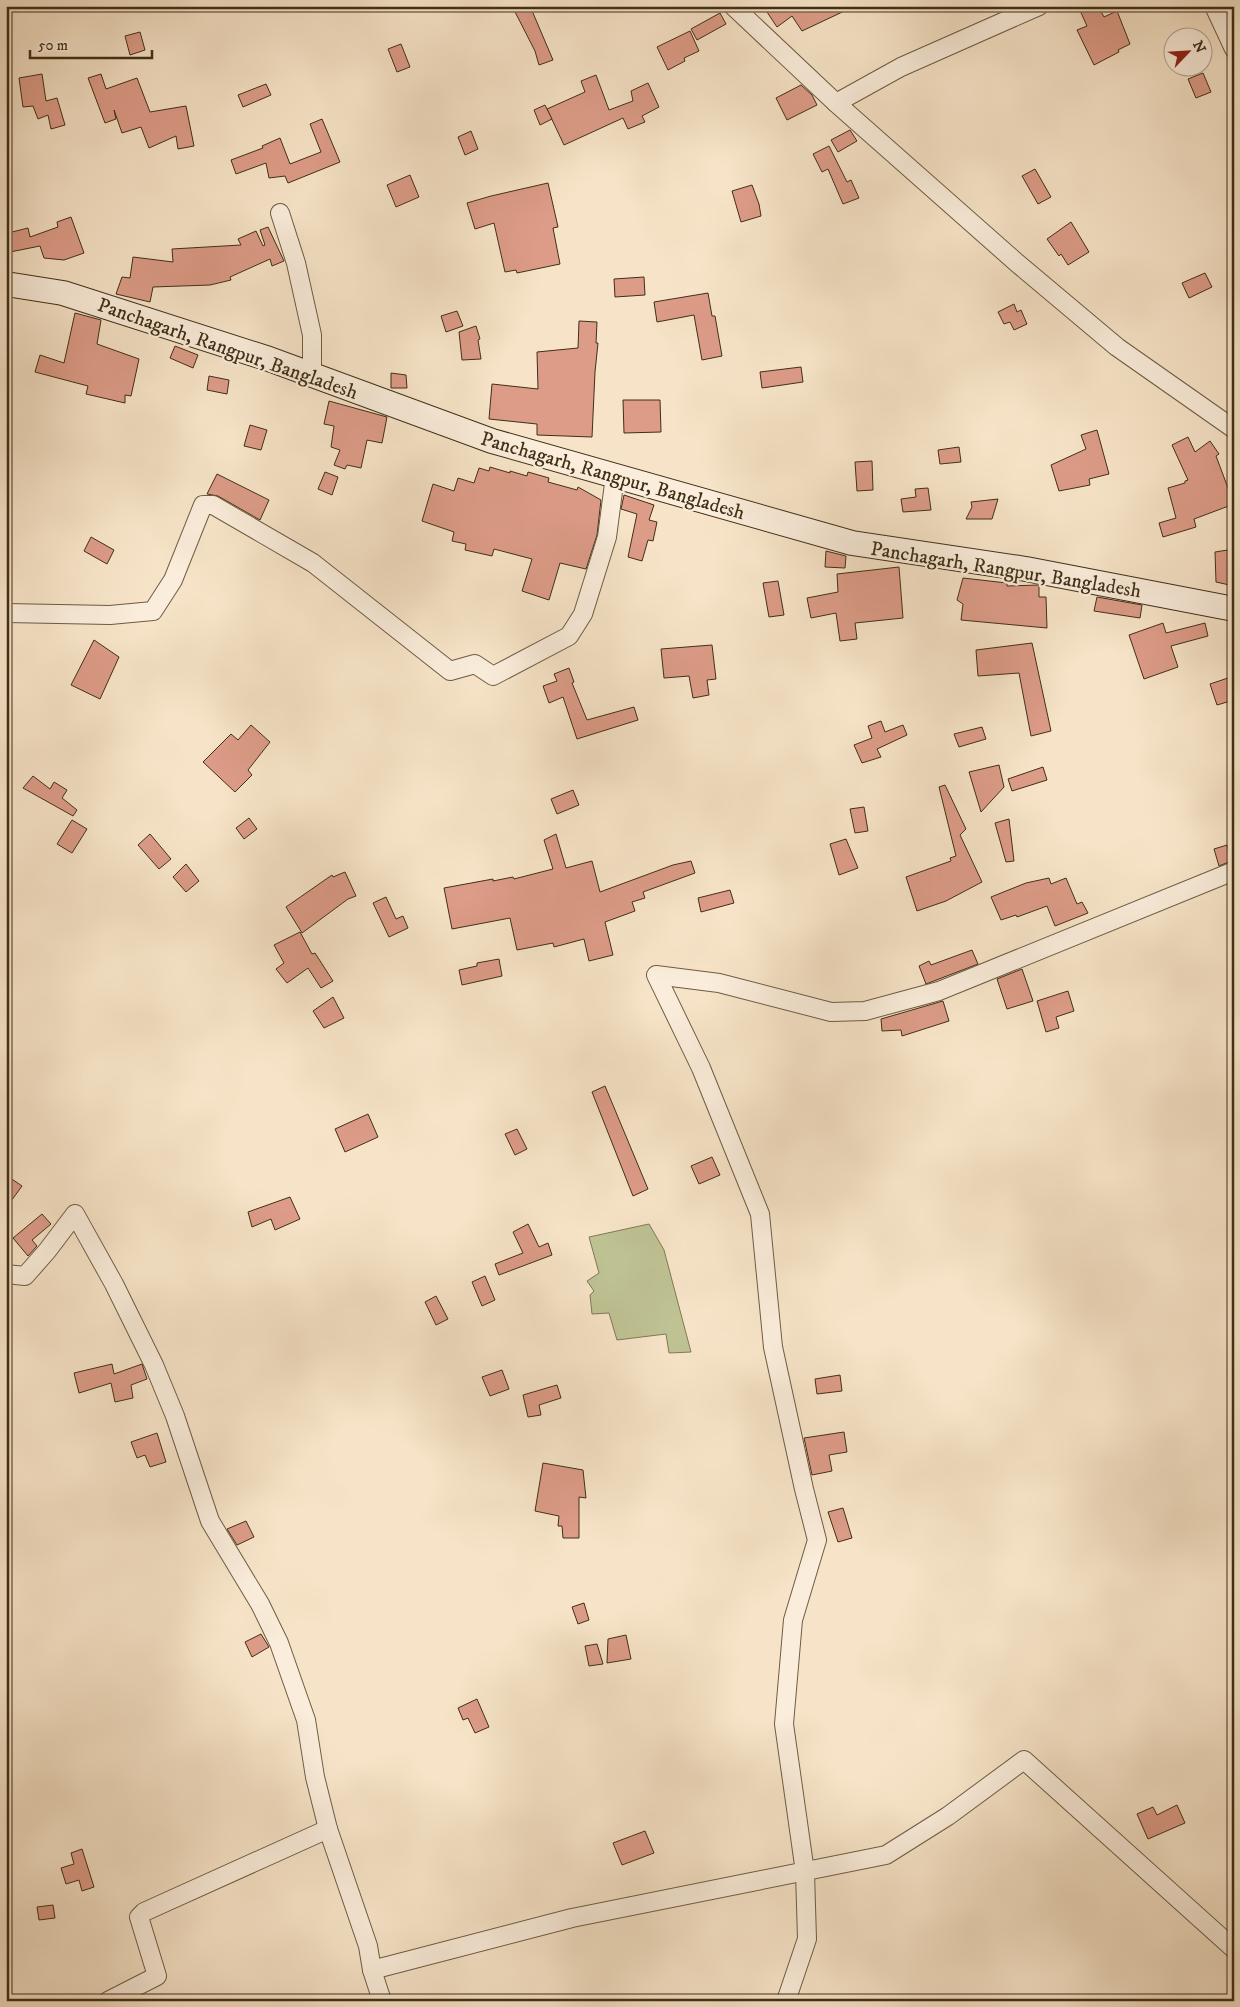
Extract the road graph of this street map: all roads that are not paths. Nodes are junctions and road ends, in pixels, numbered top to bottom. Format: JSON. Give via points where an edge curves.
{"nodes":[{"id":1,"x":733,"y":6,"type":"edge"},
{"id":2,"x":1039,"y":6,"type":"edge"},
{"id":3,"x":1214,"y":6,"type":"edge"},
{"id":4,"x":1234,"y":49,"type":"edge"},
{"id":5,"x":836,"y":103,"type":"junction"},
{"id":6,"x":280,"y":213,"type":"dead end"},
{"id":7,"x":6,"y":284,"type":"edge"},
{"id":8,"x":312,"y":375,"type":"junction"},
{"id":9,"x":1234,"y":429,"type":"edge"},
{"id":10,"x":615,"y":476,"type":"junction"},
{"id":11,"x":1234,"y":609,"type":"edge"},
{"id":12,"x":6,"y":613,"type":"edge"},
{"id":13,"x":1234,"y":871,"type":"edge"},
{"id":14,"x":6,"y":1274,"type":"edge"},
{"id":15,"x":328,"y":1829,"type":"junction"},
{"id":16,"x":805,"y":1872,"type":"junction"},
{"id":17,"x":1234,"y":1949,"type":"edge"},
{"id":18,"x":372,"y":1970,"type":"junction"},
{"id":19,"x":108,"y":2001,"type":"edge"},
{"id":20,"x":382,"y":2001,"type":"edge"},
{"id":21,"x":786,"y":2001,"type":"edge"}],
"edges":[{"from":1,"to":5,"type":"street"},
{"from":2,"to":5,"type":"street","via":[[901,67]]},
{"from":3,"to":4,"type":"street"},
{"from":5,"to":9,"type":"street","via":[[1117,347]]},
{"from":6,"to":8,"type":"street","via":[[296,263],[312,335]]},
{"from":7,"to":8,"type":"street","name":"Panchagarh, Rangpur, Bangladesh","via":[[63,293]]},
{"from":8,"to":10,"type":"street","name":"Panchagarh, Rangpur, Bangladesh","via":[[492,441]]},
{"from":10,"to":11,"type":"street","name":"Panchagarh, Rangpur, Bangladesh","via":[[852,544],[1026,569]]},
{"from":10,"to":12,"type":"street","via":[[607,537],[583,614],[569,636],[493,676],[475,664],[450,672],[313,563],[213,505],[203,505],[173,580],[153,611],[110,615]]},
{"from":13,"to":16,"type":"street","via":[[939,991],[865,1011],[831,1012],[720,983],[656,975],[701,1068],[760,1214],[773,1347],[817,1540],[793,1620],[784,1724]]},
{"from":14,"to":15,"type":"street","via":[[25,1276],[75,1214],[154,1365],[175,1416],[210,1521],[260,1604],[279,1644],[306,1720]]},
{"from":15,"to":18,"type":"street","via":[[368,1946]]},
{"from":15,"to":19,"type":"street","via":[[144,1912],[139,1917],[157,1976]]},
{"from":16,"to":17,"type":"street","via":[[886,1855],[948,1816],[1024,1760]]},
{"from":16,"to":18,"type":"street","via":[[572,1918]]},
{"from":16,"to":21,"type":"street","via":[[808,1939]]},
{"from":18,"to":20,"type":"street"}]}
